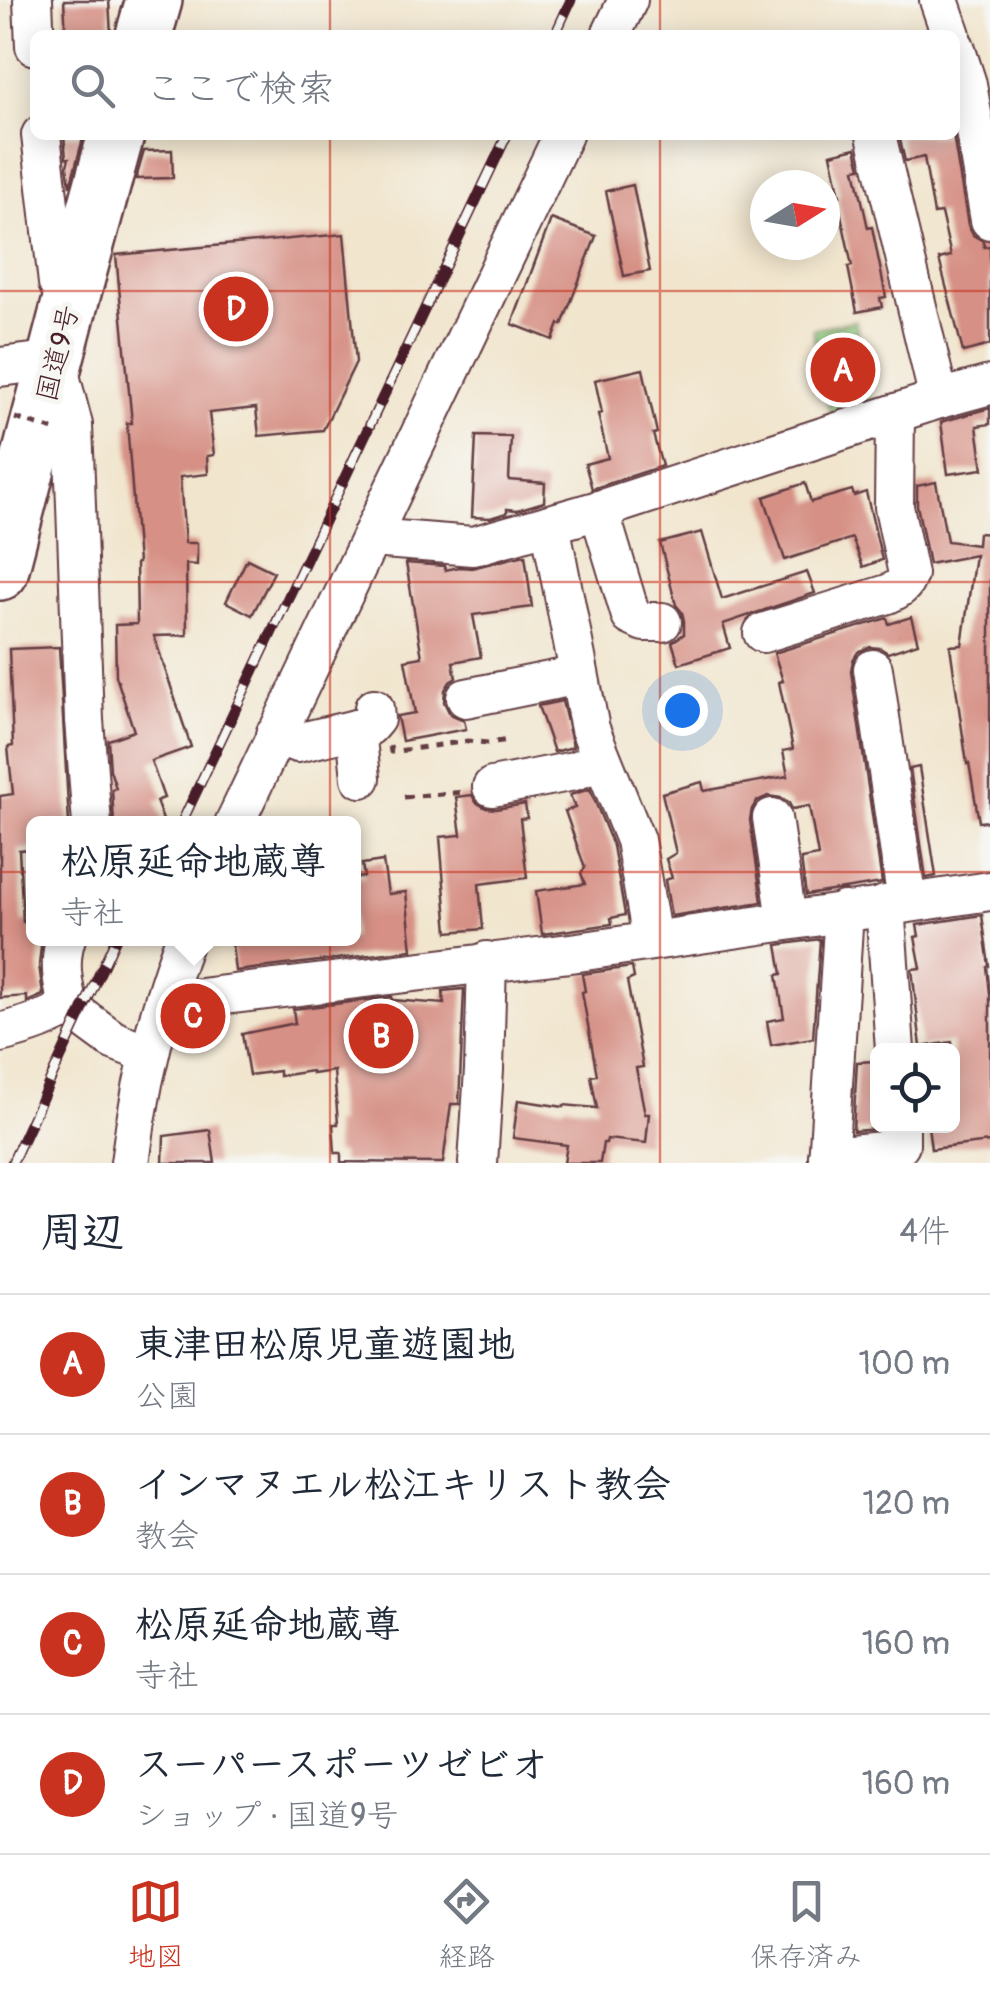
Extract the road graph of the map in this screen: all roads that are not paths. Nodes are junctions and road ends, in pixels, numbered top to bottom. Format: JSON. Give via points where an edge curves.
{"nodes":[{"id":1,"x":154,"y":0,"type":"edge"},
{"id":2,"x":628,"y":0,"type":"edge"},
{"id":3,"x":939,"y":0,"type":"edge"},
{"id":4,"x":145,"y":30,"type":"edge"},
{"id":5,"x":614,"y":30,"type":"edge"},
{"id":6,"x":949,"y":30,"type":"edge"},
{"id":7,"x":960,"y":54,"type":"edge"},
{"id":8,"x":978,"y":81,"type":"edge"},
{"id":9,"x":42,"y":140,"type":"edge"},
{"id":10,"x":115,"y":140,"type":"edge"},
{"id":11,"x":561,"y":140,"type":"edge"},
{"id":12,"x":877,"y":140,"type":"edge"},
{"id":13,"x":990,"y":220,"type":"edge"},
{"id":14,"x":70,"y":304,"type":"junction"},
{"id":15,"x":56,"y":360,"type":"junction"},
{"id":16,"x":0,"y":367,"type":"edge"},
{"id":17,"x":990,"y":386,"type":"edge"},
{"id":18,"x":939,"y":400,"type":"junction"},
{"id":19,"x":895,"y":414,"type":"junction"},
{"id":20,"x":599,"y":510,"type":"junction"},
{"id":21,"x":550,"y":524,"type":"junction"},
{"id":22,"x":371,"y":538,"type":"junction"},
{"id":23,"x":2,"y":555,"type":"edge"},
{"id":24,"x":662,"y":622,"type":"dead end"},
{"id":25,"x":764,"y":633,"type":"dead end"},
{"id":26,"x":874,"y":670,"type":"dead end"},
{"id":27,"x":579,"y":675,"type":"junction"},
{"id":28,"x":466,"y":698,"type":"dead end"},
{"id":29,"x":275,"y":735,"type":"junction"},
{"id":30,"x":602,"y":760,"type":"junction"},
{"id":31,"x":361,"y":778,"type":"dead end"},
{"id":32,"x":492,"y":787,"type":"road end"},
{"id":33,"x":91,"y":816,"type":"edge"},
{"id":34,"x":238,"y":816,"type":"edge"},
{"id":35,"x":772,"y":818,"type":"dead end"},
{"id":36,"x":990,"y":891,"type":"edge"},
{"id":37,"x":896,"y":903,"type":"junction"},
{"id":38,"x":844,"y":911,"type":"junction"},
{"id":39,"x":787,"y":920,"type":"junction"},
{"id":40,"x":652,"y":940,"type":"junction"},
{"id":41,"x":63,"y":946,"type":"edge"},
{"id":42,"x":181,"y":946,"type":"edge"},
{"id":43,"x":487,"y":961,"type":"junction"},
{"id":44,"x":165,"y":998,"type":"junction"},
{"id":45,"x":68,"y":1007,"type":"junction"},
{"id":46,"x":0,"y":1032,"type":"edge"},
{"id":47,"x":895,"y":1043,"type":"edge"},
{"id":48,"x":149,"y":1054,"type":"junction"},
{"id":49,"x":901,"y":1133,"type":"edge"},
{"id":50,"x":828,"y":1159,"type":"edge"},
{"id":51,"x":130,"y":1163,"type":"edge"},
{"id":52,"x":478,"y":1163,"type":"edge"}],
"edges":[{"from":1,"to":4,"type":"highway"},
{"from":2,"to":5,"type":"street"},
{"from":3,"to":6,"type":"street"},
{"from":7,"to":8,"type":"street"},
{"from":8,"to":13,"type":"street"},
{"from":9,"to":14,"type":"street","via":[[58,283]]},
{"from":10,"to":14,"type":"highway","name":"国道9号"},
{"from":11,"to":22,"type":"street"},
{"from":12,"to":18,"type":"street"},
{"from":14,"to":15,"type":"highway","name":"国道9号"},
{"from":15,"to":16,"type":"street"},
{"from":15,"to":23,"type":"highway","name":"国道9号"},
{"from":15,"to":33,"type":"street","via":[[73,425]]},
{"from":17,"to":18,"type":"street"},
{"from":18,"to":19,"type":"street"},
{"from":19,"to":20,"type":"street"},
{"from":19,"to":25,"type":"street","via":[[894,507],[905,584]]},
{"from":20,"to":21,"type":"street"},
{"from":20,"to":24,"type":"street","via":[[631,616]]},
{"from":21,"to":22,"type":"street","via":[[473,546]]},
{"from":21,"to":27,"type":"street"},
{"from":22,"to":29,"type":"street"},
{"from":26,"to":37,"type":"street"},
{"from":27,"to":28,"type":"street"},
{"from":27,"to":30,"type":"street"},
{"from":29,"to":31,"type":"street","via":[[297,743],[368,720]]},
{"from":29,"to":34,"type":"street"},
{"from":30,"to":32,"type":"street"},
{"from":30,"to":40,"type":"street","via":[[635,840]]},
{"from":35,"to":39,"type":"street"},
{"from":36,"to":37,"type":"street"},
{"from":37,"to":38,"type":"street"},
{"from":37,"to":47,"type":"street"},
{"from":38,"to":39,"type":"street"},
{"from":38,"to":50,"type":"street"},
{"from":39,"to":40,"type":"street"},
{"from":40,"to":43,"type":"street"},
{"from":41,"to":45,"type":"street"},
{"from":42,"to":44,"type":"street"},
{"from":43,"to":44,"type":"street"},
{"from":43,"to":52,"type":"street"},
{"from":44,"to":48,"type":"street"},
{"from":45,"to":46,"type":"street"},
{"from":45,"to":48,"type":"street","via":[[113,1040]]},
{"from":48,"to":51,"type":"street"},
{"from":49,"to":50,"type":"street","via":[[898,1148],[890,1151]]}]}
